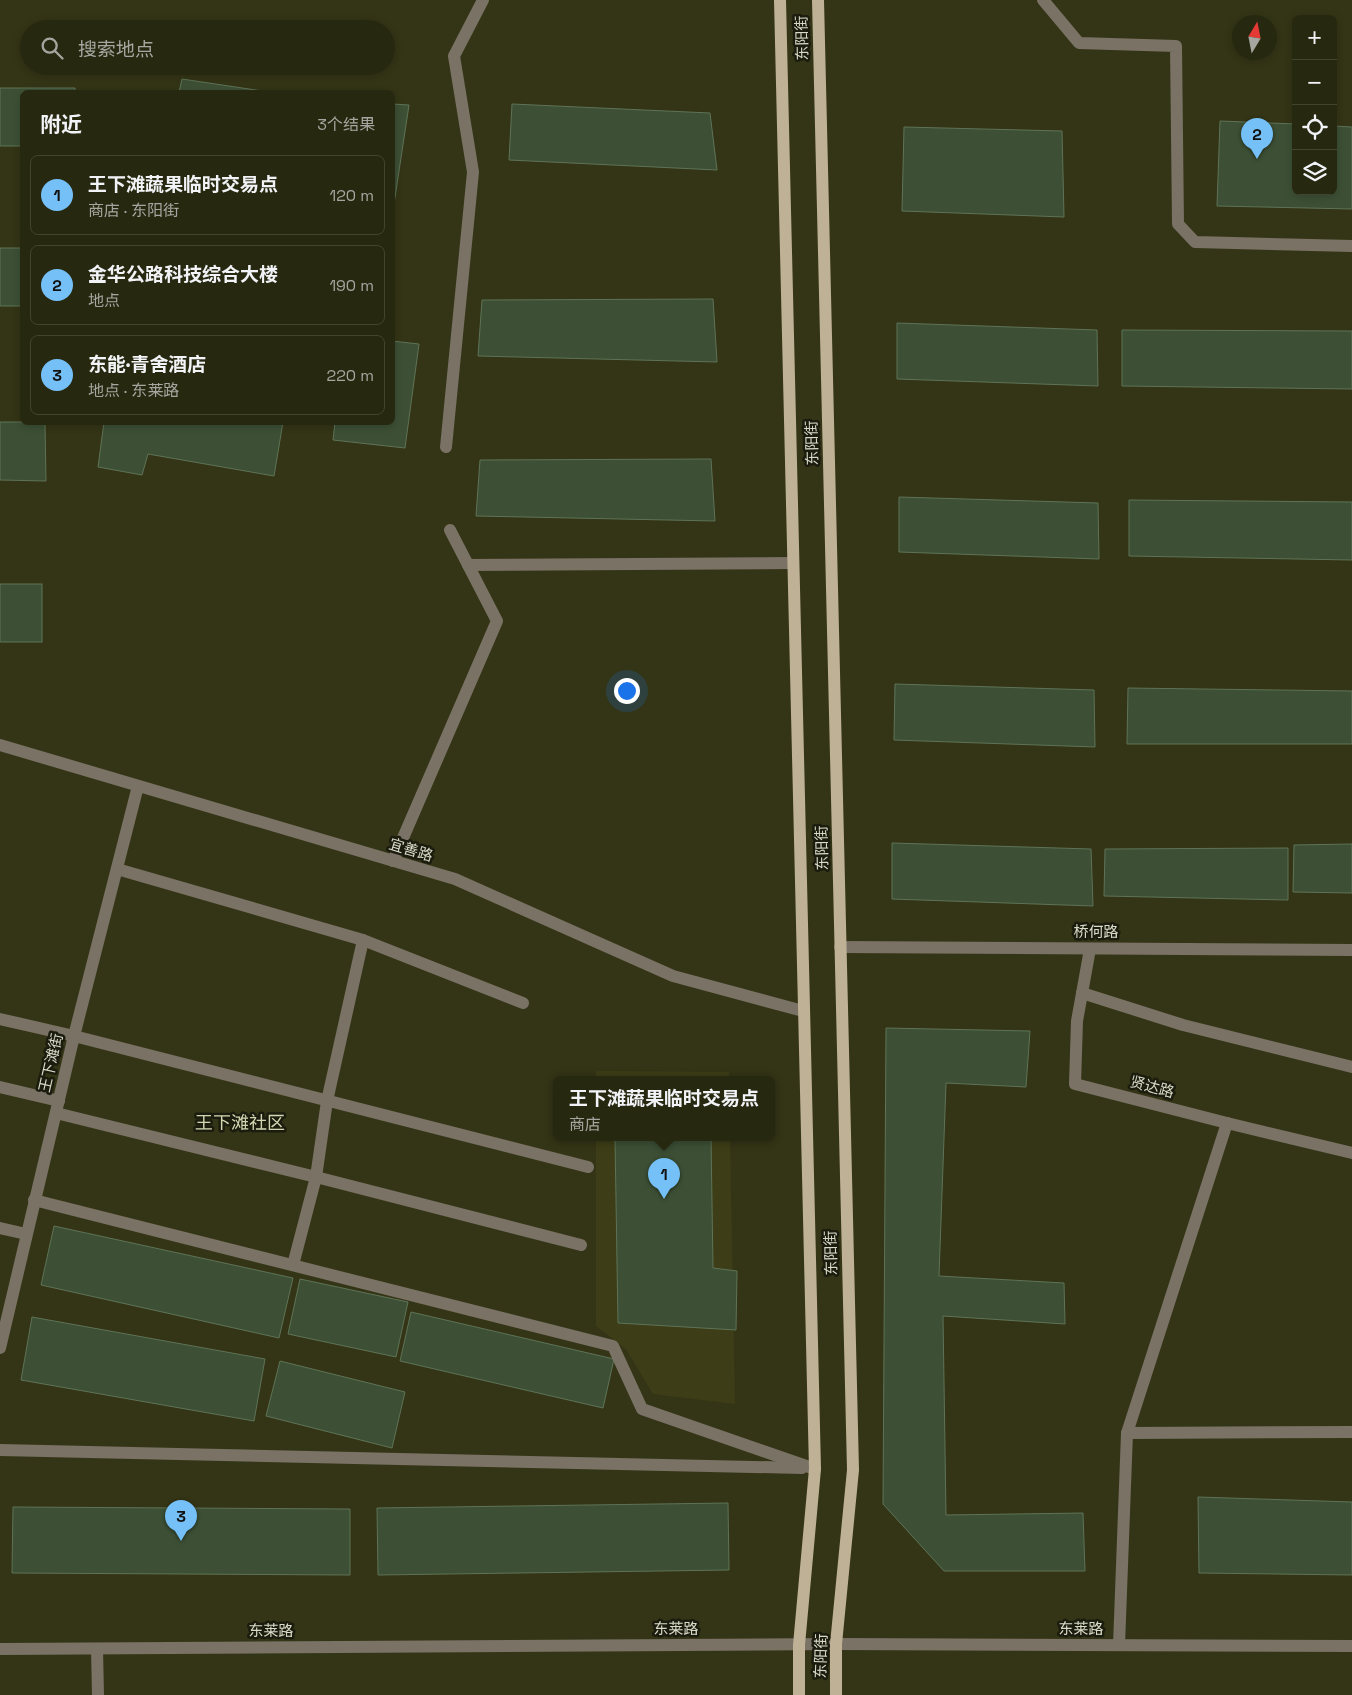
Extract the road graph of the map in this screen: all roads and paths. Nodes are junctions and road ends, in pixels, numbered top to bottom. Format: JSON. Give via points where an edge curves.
{"nodes":[{"id":1,"x":483,"y":0,"type":"edge"},
{"id":2,"x":780,"y":0,"type":"edge"},
{"id":3,"x":818,"y":0,"type":"edge"},
{"id":4,"x":1042,"y":0,"type":"edge"},
{"id":5,"x":1352,"y":246,"type":"edge"},
{"id":6,"x":446,"y":447,"type":"dead end"},
{"id":7,"x":450,"y":530,"type":"dead end"},
{"id":8,"x":793,"y":563,"type":"junction"},
{"id":9,"x":468,"y":564,"type":"junction"},
{"id":10,"x":0,"y":745,"type":"edge"},
{"id":11,"x":138,"y":786,"type":"junction"},
{"id":12,"x":393,"y":861,"type":"junction"},
{"id":13,"x":117,"y":869,"type":"junction"},
{"id":14,"x":363,"y":940,"type":"junction"},
{"id":15,"x":840,"y":947,"type":"junction"},
{"id":16,"x":1090,"y":949,"type":"junction"},
{"id":17,"x":1352,"y":950,"type":"edge"},
{"id":18,"x":1082,"y":992,"type":"junction"},
{"id":19,"x":523,"y":1003,"type":"dead end"},
{"id":20,"x":803,"y":1011,"type":"junction"},
{"id":21,"x":0,"y":1019,"type":"edge"},
{"id":22,"x":74,"y":1036,"type":"junction"},
{"id":23,"x":1351,"y":1066,"type":"edge"},
{"id":24,"x":0,"y":1088,"type":"edge"},
{"id":25,"x":327,"y":1100,"type":"junction"},
{"id":26,"x":57,"y":1107,"type":"junction"},
{"id":27,"x":1227,"y":1123,"type":"junction"},
{"id":28,"x":1352,"y":1152,"type":"edge"},
{"id":29,"x":588,"y":1167,"type":"dead end"},
{"id":30,"x":316,"y":1177,"type":"junction"},
{"id":31,"x":34,"y":1200,"type":"junction"},
{"id":32,"x":0,"y":1228,"type":"edge"},
{"id":33,"x":26,"y":1234,"type":"junction"},
{"id":34,"x":581,"y":1245,"type":"dead end"},
{"id":35,"x":293,"y":1265,"type":"junction"},
{"id":36,"x":0,"y":1348,"type":"edge"},
{"id":37,"x":1352,"y":1432,"type":"edge"},
{"id":38,"x":1127,"y":1433,"type":"junction"},
{"id":39,"x":0,"y":1450,"type":"edge"},
{"id":40,"x":814,"y":1469,"type":"junction"},
{"id":41,"x":836,"y":1644,"type":"junction"},
{"id":42,"x":799,"y":1645,"type":"junction"},
{"id":43,"x":1119,"y":1645,"type":"junction"},
{"id":44,"x":1352,"y":1646,"type":"edge"},
{"id":45,"x":0,"y":1649,"type":"edge"},
{"id":46,"x":97,"y":1649,"type":"junction"},
{"id":47,"x":98,"y":1695,"type":"edge"},
{"id":48,"x":799,"y":1695,"type":"edge"},
{"id":49,"x":836,"y":1695,"type":"edge"}],
"edges":[{"from":1,"to":6,"type":"street","via":[[454,56],[473,172]]},
{"from":2,"to":8,"type":"main road","name":"东阳街"},
{"from":3,"to":15,"type":"main road","name":"东阳街"},
{"from":4,"to":5,"type":"street","via":[[1079,43],[1176,46],[1178,224],[1195,242]]},
{"from":7,"to":9,"type":"street"},
{"from":8,"to":9,"type":"street"},
{"from":8,"to":20,"type":"main road","name":"东阳街"},
{"from":9,"to":12,"type":"street","via":[[497,621]]},
{"from":10,"to":11,"type":"street","name":"宜善路"},
{"from":11,"to":12,"type":"street","name":"宜善路"},
{"from":11,"to":13,"type":"street","name":"王下滩街"},
{"from":12,"to":20,"type":"street","name":"宜善路","via":[[455,880],[673,976]]},
{"from":13,"to":14,"type":"street"},
{"from":13,"to":22,"type":"street","name":"王下滩街"},
{"from":14,"to":19,"type":"street"},
{"from":14,"to":25,"type":"street"},
{"from":15,"to":16,"type":"street","name":"桥何路"},
{"from":15,"to":41,"type":"main road","name":"东阳街","via":[[853,1470]]},
{"from":16,"to":17,"type":"street","name":"桥何路"},
{"from":16,"to":18,"type":"street","name":"贤达路"},
{"from":18,"to":23,"type":"street","via":[[1183,1025]]},
{"from":18,"to":27,"type":"street","name":"贤达路","via":[[1077,1022],[1075,1084]]},
{"from":20,"to":40,"type":"main road","name":"东阳街"},
{"from":21,"to":22,"type":"street"},
{"from":22,"to":25,"type":"street"},
{"from":22,"to":26,"type":"street","name":"王下滩街"},
{"from":24,"to":26,"type":"street"},
{"from":25,"to":29,"type":"street"},
{"from":25,"to":30,"type":"street"},
{"from":26,"to":30,"type":"street"},
{"from":26,"to":31,"type":"street","name":"王下滩街"},
{"from":27,"to":28,"type":"street","name":"贤达路"},
{"from":27,"to":38,"type":"street"},
{"from":30,"to":34,"type":"street"},
{"from":30,"to":35,"type":"street"},
{"from":31,"to":33,"type":"street","name":"王下滩街"},
{"from":31,"to":35,"type":"street"},
{"from":32,"to":33,"type":"street"},
{"from":33,"to":36,"type":"street","name":"王下滩街"},
{"from":35,"to":40,"type":"street","via":[[613,1346],[642,1409]]},
{"from":37,"to":38,"type":"street"},
{"from":38,"to":43,"type":"street"},
{"from":39,"to":40,"type":"street"},
{"from":40,"to":42,"type":"main road","name":"东阳街"},
{"from":41,"to":42,"type":"street","name":"东莱路"},
{"from":41,"to":43,"type":"street","name":"东莱路"},
{"from":41,"to":49,"type":"main road","name":"东阳街"},
{"from":42,"to":46,"type":"street","name":"东莱路"},
{"from":42,"to":48,"type":"main road","name":"东阳街"},
{"from":43,"to":44,"type":"street","name":"东莱路"},
{"from":45,"to":46,"type":"street","name":"东莱路"},
{"from":46,"to":47,"type":"street"}]}
